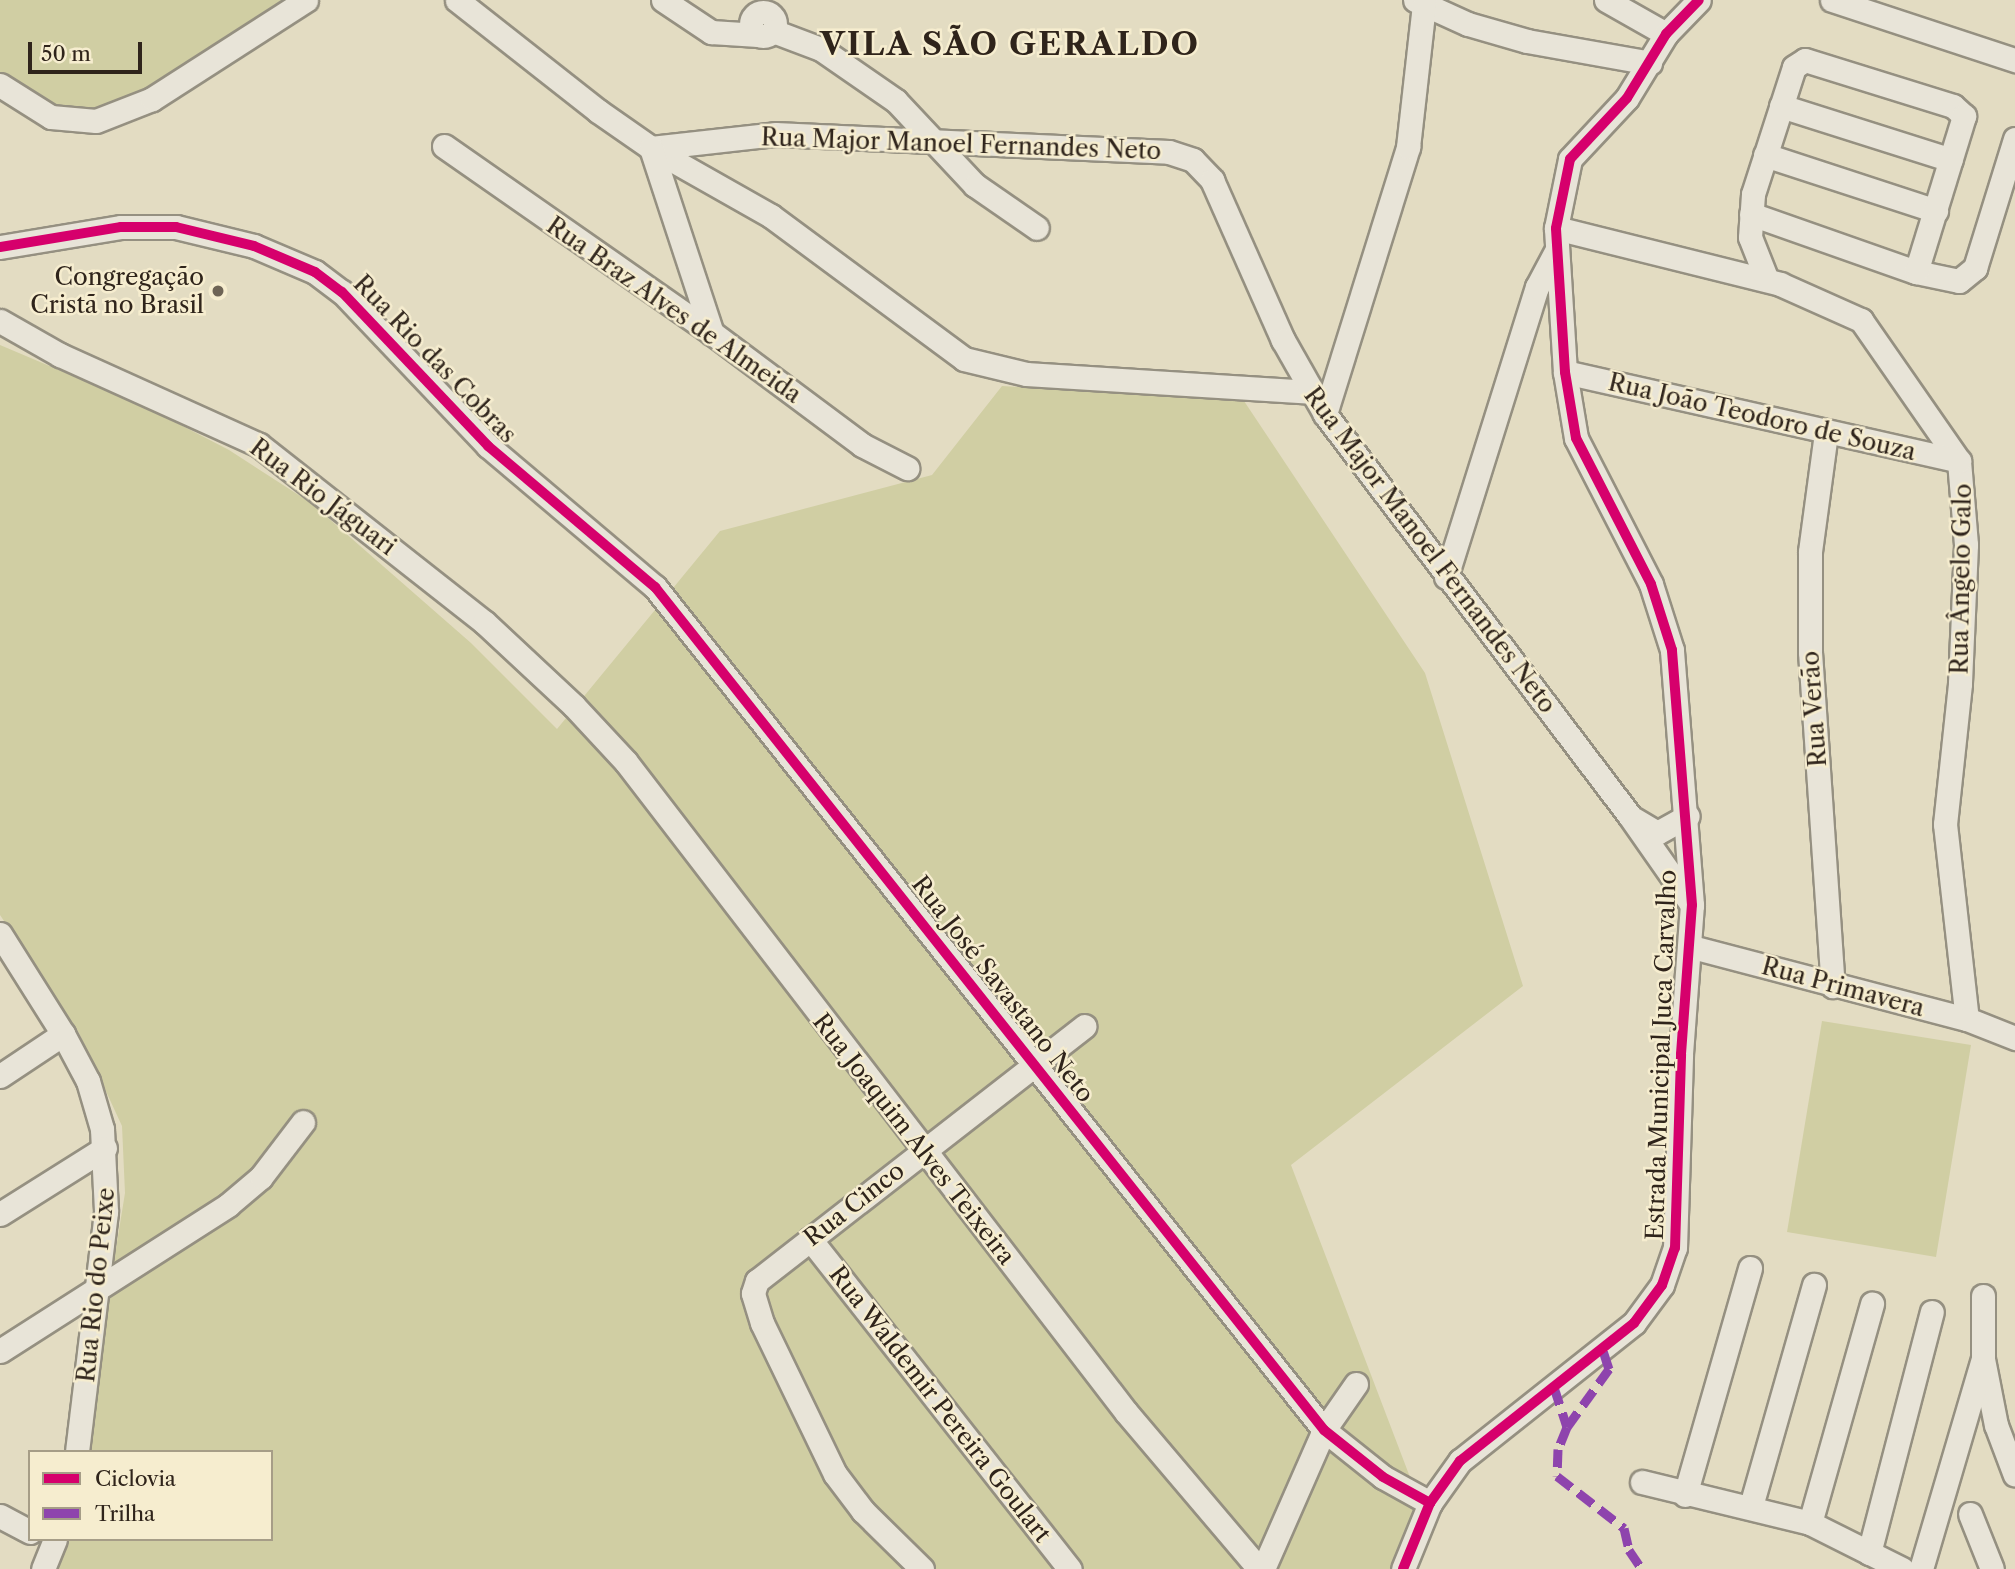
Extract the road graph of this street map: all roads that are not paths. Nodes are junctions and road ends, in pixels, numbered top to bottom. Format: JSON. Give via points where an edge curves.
{"nodes":[{"id":1,"x":306,"y":0,"type":"edge"},
{"id":2,"x":457,"y":0,"type":"edge"},
{"id":3,"x":663,"y":0,"type":"edge"},
{"id":4,"x":1606,"y":0,"type":"edge"},
{"id":5,"x":1699,"y":0,"type":"edge"},
{"id":6,"x":1832,"y":0,"type":"edge"},
{"id":7,"x":1420,"y":2,"type":"edge"},
{"id":8,"x":767,"y":20,"type":"edge"},
{"id":9,"x":1666,"y":34,"type":"junction"},
{"id":10,"x":2015,"y":60,"type":"edge"},
{"id":11,"x":1650,"y":63,"type":"junction"},
{"id":12,"x":0,"y":85,"type":"edge"},
{"id":13,"x":1781,"y":106,"type":"junction"},
{"id":14,"x":932,"y":139,"type":"junction"},
{"id":15,"x":2015,"y":139,"type":"edge"},
{"id":16,"x":444,"y":146,"type":"dead end"},
{"id":17,"x":651,"y":148,"type":"junction"},
{"id":18,"x":1765,"y":155,"type":"junction"},
{"id":19,"x":1951,"y":160,"type":"junction"},
{"id":20,"x":1936,"y":211,"type":"junction"},
{"id":21,"x":1751,"y":214,"type":"junction"},
{"id":22,"x":1037,"y":228,"type":"dead end"},
{"id":23,"x":1556,"y":228,"type":"junction"},
{"id":24,"x":0,"y":247,"type":"edge"},
{"id":25,"x":1556,"y":252,"type":"junction"},
{"id":26,"x":1916,"y":272,"type":"junction"},
{"id":27,"x":1767,"y":281,"type":"junction"},
{"id":28,"x":0,"y":321,"type":"edge"},
{"id":29,"x":712,"y":333,"type":"junction"},
{"id":30,"x":1565,"y":372,"type":"junction"},
{"id":31,"x":1310,"y":392,"type":"junction"},
{"id":32,"x":1325,"y":414,"type":"junction"},
{"id":33,"x":1826,"y":433,"type":"junction"},
{"id":34,"x":1959,"y":461,"type":"junction"},
{"id":35,"x":907,"y":468,"type":"dead end"},
{"id":36,"x":645,"y":577,"type":"joint"},
{"id":37,"x":1446,"y":577,"type":"junction"},
{"id":38,"x":574,"y":706,"type":"joint"},
{"id":39,"x":1629,"y":815,"type":"junction"},
{"id":40,"x":1688,"y":816,"type":"junction"},
{"id":41,"x":1689,"y":841,"type":"junction"},
{"id":42,"x":1652,"y":850,"type":"junction"},
{"id":43,"x":1692,"y":905,"type":"junction"},
{"id":44,"x":0,"y":936,"type":"edge"},
{"id":45,"x":1692,"y":947,"type":"junction"},
{"id":46,"x":1833,"y":986,"type":"junction"},
{"id":47,"x":1967,"y":1019,"type":"junction"},
{"id":48,"x":1085,"y":1026,"type":"dead end"},
{"id":49,"x":2004,"y":1028,"type":"edge"},
{"id":50,"x":63,"y":1034,"type":"junction"},
{"id":51,"x":2015,"y":1038,"type":"edge"},
{"id":52,"x":1035,"y":1063,"type":"junction"},
{"id":53,"x":0,"y":1076,"type":"edge"},
{"id":54,"x":303,"y":1122,"type":"dead end"},
{"id":55,"x":105,"y":1148,"type":"junction"},
{"id":56,"x":921,"y":1151,"type":"junction"},
{"id":57,"x":0,"y":1214,"type":"edge"},
{"id":58,"x":810,"y":1239,"type":"junction"},
{"id":59,"x":1750,"y":1268,"type":"dead end"},
{"id":60,"x":1814,"y":1286,"type":"dead end"},
{"id":61,"x":98,"y":1290,"type":"junction"},
{"id":62,"x":1983,"y":1296,"type":"dead end"},
{"id":63,"x":1872,"y":1304,"type":"dead end"},
{"id":64,"x":1932,"y":1312,"type":"dead end"},
{"id":65,"x":0,"y":1351,"type":"edge"},
{"id":66,"x":1983,"y":1359,"type":"junction"},
{"id":67,"x":1356,"y":1384,"type":"dead end"},
{"id":68,"x":1324,"y":1430,"type":"junction"},
{"id":69,"x":77,"y":1450,"type":"edge"},
{"id":70,"x":2015,"y":1475,"type":"edge"},
{"id":71,"x":1642,"y":1482,"type":"dead end"},
{"id":72,"x":1685,"y":1495,"type":"junction"},
{"id":73,"x":1430,"y":1503,"type":"junction"},
{"id":74,"x":1751,"y":1506,"type":"junction"},
{"id":75,"x":1970,"y":1514,"type":"dead end"},
{"id":76,"x":0,"y":1516,"type":"edge"},
{"id":77,"x":1810,"y":1523,"type":"junction"},
{"id":78,"x":28,"y":1531,"type":"edge"},
{"id":79,"x":50,"y":1541,"type":"edge"},
{"id":80,"x":1869,"y":1553,"type":"junction"},
{"id":81,"x":43,"y":1569,"type":"edge"},
{"id":82,"x":922,"y":1569,"type":"edge"},
{"id":83,"x":1070,"y":1569,"type":"edge"},
{"id":84,"x":1261,"y":1569,"type":"edge"},
{"id":85,"x":1403,"y":1569,"type":"edge"},
{"id":86,"x":1902,"y":1569,"type":"edge"},
{"id":87,"x":1921,"y":1569,"type":"edge"},
{"id":88,"x":1992,"y":1569,"type":"edge"}],
"edges":[{"from":1,"to":12,"type":"street","via":[[152,99],[96,121],[51,117]]},
{"from":2,"to":17,"type":"street","via":[[537,66]]},
{"from":3,"to":8,"type":"street","via":[[700,26],[725,34]]},
{"from":4,"to":9,"type":"street"},
{"from":5,"to":9,"type":"street","name":"Estrada Municipal Juca Carvalho"},
{"from":6,"to":10,"type":"street"},
{"from":7,"to":11,"type":"street","via":[[1468,24],[1527,41]]},
{"from":7,"to":32,"type":"street","via":[[1413,127]]},
{"from":8,"to":14,"type":"street","via":[[844,62],[896,101]]},
{"from":9,"to":11,"type":"street","name":"Estrada Municipal Juca Carvalho"},
{"from":11,"to":23,"type":"street","name":"Estrada Municipal Juca Carvalho","via":[[1627,98],[1570,159]]},
{"from":13,"to":18,"type":"street"},
{"from":13,"to":19,"type":"street"},
{"from":13,"to":19,"type":"street","via":[[1794,67],[1805,60],[1814,61],[1960,111],[1963,123]]},
{"from":14,"to":17,"type":"street","name":"Rua Major Manoel Fernandes Neto","via":[[775,134]]},
{"from":14,"to":22,"type":"street","via":[[975,185]]},
{"from":14,"to":31,"type":"street","name":"Rua Major Manoel Fernandes Neto","via":[[1169,152],[1193,160],[1212,180]]},
{"from":15,"to":26,"type":"street","via":[[1975,268],[1959,281]]},
{"from":16,"to":29,"type":"street","name":"Rua Braz Alves de Almeida"},
{"from":17,"to":29,"type":"street"},
{"from":17,"to":31,"type":"street","via":[[771,216],[964,359],[1026,374]]},
{"from":18,"to":20,"type":"street"},
{"from":18,"to":21,"type":"street"},
{"from":19,"to":20,"type":"street"},
{"from":20,"to":26,"type":"street"},
{"from":21,"to":26,"type":"street"},
{"from":21,"to":27,"type":"street","via":[[1750,237]]},
{"from":23,"to":25,"type":"street","name":"Estrada Municipal Juca Carvalho"},
{"from":23,"to":27,"type":"street","name":"Rua Ângelo Galo"},
{"from":24,"to":36,"type":"street","name":"Rua Rio das Cobras","via":[[121,227],[176,227],[244,243],[315,272],[342,292],[488,446]]},
{"from":25,"to":30,"type":"street","name":"Estrada Municipal Juca Carvalho"},
{"from":25,"to":37,"type":"street","via":[[1538,287]]},
{"from":27,"to":34,"type":"street","name":"Rua Ângelo Galo","via":[[1861,320]]},
{"from":28,"to":38,"type":"street","name":"Rua Rio Jáguari","via":[[60,355],[259,445],[484,622]]},
{"from":29,"to":35,"type":"street","name":"Rua Braz Alves de Almeida","via":[[862,445]]},
{"from":30,"to":33,"type":"street","name":"Rua João Teodoro de Souza"},
{"from":30,"to":40,"type":"street","name":"Estrada Municipal Juca Carvalho","via":[[1584,459],[1651,584],[1667,631]]},
{"from":31,"to":32,"type":"street","name":"Rua Major Manoel Fernandes Neto"},
{"from":32,"to":37,"type":"street","name":"Rua Major Manoel Fernandes Neto"},
{"from":33,"to":34,"type":"street","name":"Rua João Teodoro de Souza"},
{"from":33,"to":46,"type":"street","name":"Rua Verão","via":[[1810,552],[1810,652]]},
{"from":34,"to":47,"type":"street","name":"Rua Ângelo Galo","via":[[1966,545],[1960,684],[1945,824]]},
{"from":36,"to":52,"type":"street","name":"Rua José Savastano Neto"},
{"from":37,"to":39,"type":"street","name":"Rua Major Manoel Fernandes Neto"},
{"from":38,"to":56,"type":"street","name":"Rua Joaquim Alves Teixeira","via":[[625,762]]},
{"from":39,"to":40,"type":"street","name":"Rua Major Manoel Fernandes Neto","via":[[1657,833]]},
{"from":39,"to":42,"type":"street","name":"Rua Major Manoel Fernandes Neto"},
{"from":40,"to":41,"type":"street","name":"Estrada Municipal Juca Carvalho"},
{"from":41,"to":42,"type":"street"},
{"from":41,"to":43,"type":"street","name":"Estrada Municipal Juca Carvalho"},
{"from":42,"to":43,"type":"street","name":"Rua Major Manoel Fernandes Neto"},
{"from":43,"to":45,"type":"street","name":"Estrada Municipal Juca Carvalho"},
{"from":44,"to":50,"type":"street","name":"Rua Rio do Peixe"},
{"from":45,"to":46,"type":"street","name":"Rua Primavera"},
{"from":45,"to":73,"type":"street","name":"Estrada Municipal Juca Carvalho","via":[[1680,1066],[1675,1248],[1668,1272],[1634,1323],[1460,1461]]},
{"from":46,"to":47,"type":"street","name":"Rua Primavera"},
{"from":47,"to":49,"type":"street","name":"Rua Primavera"},
{"from":48,"to":52,"type":"street","name":"Rua Cinco"},
{"from":49,"to":51,"type":"street","name":"Rua Primavera"},
{"from":50,"to":53,"type":"street"},
{"from":50,"to":55,"type":"street","name":"Rua Rio do Peixe","via":[[88,1082]]},
{"from":52,"to":56,"type":"street","name":"Rua Cinco"},
{"from":52,"to":68,"type":"street","name":"Rua José Savastano Neto"},
{"from":54,"to":61,"type":"street","via":[[250,1188]]},
{"from":55,"to":57,"type":"street"},
{"from":55,"to":61,"type":"street","name":"Rua Rio do Peixe","via":[[108,1188]]},
{"from":56,"to":58,"type":"street","name":"Rua Cinco"},
{"from":56,"to":84,"type":"street","name":"Rua Joaquim Alves Teixeira","via":[[1126,1412]]},
{"from":58,"to":82,"type":"street","name":"Rua Cinco","via":[[757,1281],[754,1306],[835,1475],[863,1511]]},
{"from":58,"to":83,"type":"street","name":"Rua Waldemir Pereira Goulart"},
{"from":59,"to":72,"type":"street"},
{"from":60,"to":74,"type":"street"},
{"from":61,"to":65,"type":"street"},
{"from":61,"to":69,"type":"street","name":"Rua Rio do Peixe"},
{"from":62,"to":66,"type":"street"},
{"from":63,"to":77,"type":"street"},
{"from":64,"to":80,"type":"street"},
{"from":66,"to":70,"type":"street","via":[[1996,1424]]},
{"from":66,"to":87,"type":"street"},
{"from":67,"to":68,"type":"street"},
{"from":68,"to":73,"type":"street","name":"Rua José Savastano Neto","via":[[1384,1477]]},
{"from":68,"to":84,"type":"street"},
{"from":71,"to":72,"type":"street"},
{"from":72,"to":74,"type":"street"},
{"from":73,"to":85,"type":"street","name":"Estrada Municipal Juca Carvalho"},
{"from":74,"to":77,"type":"street"},
{"from":75,"to":88,"type":"street"},
{"from":76,"to":78,"type":"street"},
{"from":77,"to":80,"type":"street"},
{"from":79,"to":81,"type":"street"},
{"from":80,"to":86,"type":"street"}]}
